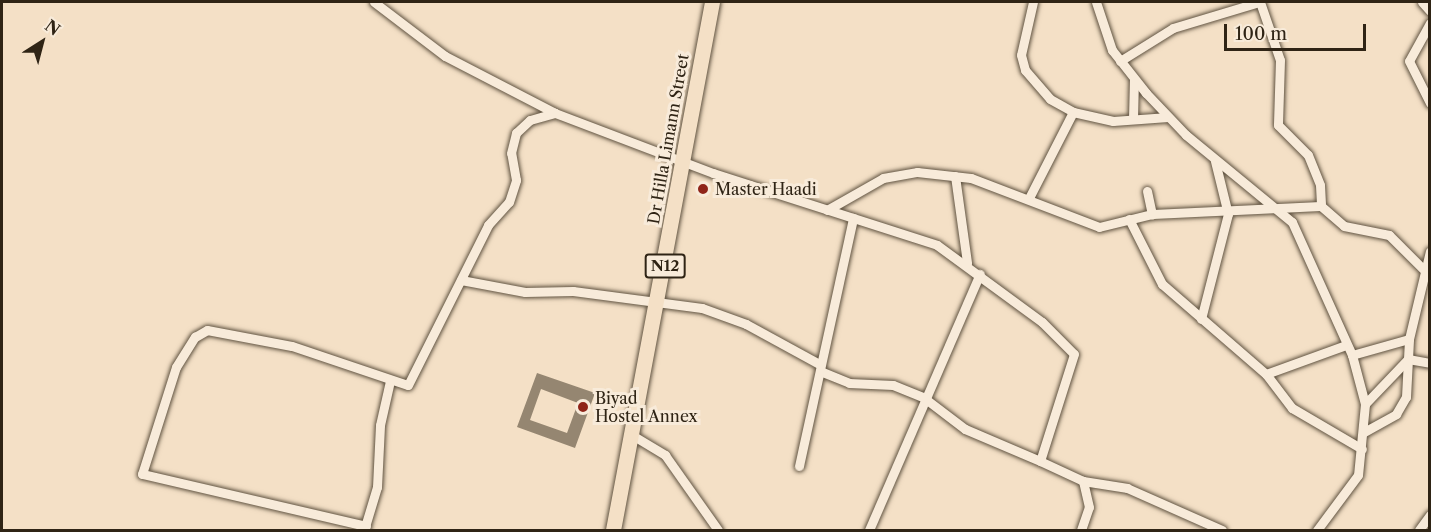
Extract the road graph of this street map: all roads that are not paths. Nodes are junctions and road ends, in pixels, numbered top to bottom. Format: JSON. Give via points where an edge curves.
{"nodes":[{"id":1,"x":712,"y":2,"type":"edge"},
{"id":2,"x":1033,"y":2,"type":"edge"},
{"id":3,"x":1096,"y":2,"type":"edge"},
{"id":4,"x":1259,"y":2,"type":"edge"},
{"id":5,"x":1422,"y":2,"type":"edge"},
{"id":6,"x":380,"y":3,"type":"edge"},
{"id":7,"x":1430,"y":10,"type":"edge"},
{"id":8,"x":1430,"y":23,"type":"edge"},
{"id":9,"x":1120,"y":61,"type":"junction"},
{"id":10,"x":1134,"y":78,"type":"junction"},
{"id":11,"x":1430,"y":103,"type":"edge"},
{"id":12,"x":1073,"y":112,"type":"junction"},
{"id":13,"x":555,"y":113,"type":"junction"},
{"id":14,"x":1168,"y":117,"type":"junction"},
{"id":15,"x":1133,"y":119,"type":"junction"},
{"id":16,"x":683,"y":160,"type":"junction"},
{"id":17,"x":1215,"y":161,"type":"junction"},
{"id":18,"x":956,"y":176,"type":"junction"},
{"id":19,"x":1147,"y":192,"type":"dead end"},
{"id":20,"x":1029,"y":198,"type":"junction"},
{"id":21,"x":1321,"y":206,"type":"junction"},
{"id":22,"x":827,"y":210,"type":"junction"},
{"id":23,"x":1275,"y":210,"type":"junction"},
{"id":24,"x":1152,"y":214,"type":"junction"},
{"id":25,"x":1228,"y":214,"type":"junction"},
{"id":26,"x":853,"y":218,"type":"junction"},
{"id":27,"x":1129,"y":219,"type":"junction"},
{"id":28,"x":1430,"y":251,"type":"edge"},
{"id":29,"x":967,"y":263,"type":"junction"},
{"id":30,"x":1423,"y":269,"type":"junction"},
{"id":31,"x":980,"y":274,"type":"junction"},
{"id":32,"x":461,"y":280,"type":"junction"},
{"id":33,"x":658,"y":303,"type":"junction"},
{"id":34,"x":1201,"y":319,"type":"junction"},
{"id":35,"x":1409,"y":339,"type":"junction"},
{"id":36,"x":1346,"y":345,"type":"junction"},
{"id":37,"x":1352,"y":355,"type":"junction"},
{"id":38,"x":1408,"y":359,"type":"junction"},
{"id":39,"x":1430,"y":363,"type":"edge"},
{"id":40,"x":820,"y":368,"type":"junction"},
{"id":41,"x":1266,"y":374,"type":"junction"},
{"id":42,"x":390,"y":381,"type":"junction"},
{"id":43,"x":923,"y":398,"type":"junction"},
{"id":44,"x":1365,"y":404,"type":"junction"},
{"id":45,"x":1364,"y":432,"type":"junction"},
{"id":46,"x":632,"y":435,"type":"junction"},
{"id":47,"x":1362,"y":449,"type":"junction"},
{"id":48,"x":1040,"y":461,"type":"junction"},
{"id":49,"x":799,"y":466,"type":"dead end"},
{"id":50,"x":1083,"y":481,"type":"junction"},
{"id":51,"x":1430,"y":515,"type":"edge"},
{"id":52,"x":365,"y":528,"type":"edge"},
{"id":53,"x":613,"y":531,"type":"edge"},
{"id":54,"x":717,"y":531,"type":"edge"},
{"id":55,"x":869,"y":531,"type":"edge"},
{"id":56,"x":1081,"y":531,"type":"edge"},
{"id":57,"x":1222,"y":531,"type":"edge"},
{"id":58,"x":1317,"y":531,"type":"edge"},
{"id":59,"x":1419,"y":531,"type":"edge"}],
"edges":[{"from":1,"to":16,"type":"highway","name":"Dr Hilla Limann Street","number":"N12"},
{"from":2,"to":12,"type":"street","via":[[1023,33],[1025,70],[1050,99]]},
{"from":3,"to":9,"type":"street","via":[[1101,25]]},
{"from":4,"to":9,"type":"street","via":[[1173,28]]},
{"from":4,"to":21,"type":"street","via":[[1280,60],[1278,125],[1308,155],[1320,185]]},
{"from":5,"to":7,"type":"street"},
{"from":6,"to":13,"type":"street","via":[[445,56]]},
{"from":8,"to":11,"type":"street","via":[[1409,61]]},
{"from":9,"to":10,"type":"street"},
{"from":10,"to":14,"type":"street"},
{"from":10,"to":15,"type":"street"},
{"from":12,"to":15,"type":"street"},
{"from":12,"to":20,"type":"street"},
{"from":13,"to":16,"type":"street"},
{"from":13,"to":32,"type":"street","via":[[530,120],[516,133],[511,153],[516,180],[509,202],[488,225]]},
{"from":14,"to":15,"type":"street"},
{"from":14,"to":17,"type":"street"},
{"from":16,"to":22,"type":"street"},
{"from":16,"to":33,"type":"highway","name":"Dr Hilla Limann Street","number":"N12"},
{"from":17,"to":23,"type":"street"},
{"from":17,"to":25,"type":"street"},
{"from":18,"to":20,"type":"street"},
{"from":18,"to":22,"type":"street","via":[[917,171],[883,178]]},
{"from":18,"to":29,"type":"street"},
{"from":19,"to":24,"type":"street"},
{"from":20,"to":27,"type":"street","via":[[1087,225]]},
{"from":21,"to":23,"type":"street"},
{"from":21,"to":30,"type":"street","via":[[1344,226],[1389,235]]},
{"from":22,"to":26,"type":"street"},
{"from":23,"to":25,"type":"street"},
{"from":23,"to":36,"type":"street","via":[[1302,238]]},
{"from":24,"to":25,"type":"street"},
{"from":24,"to":27,"type":"street"},
{"from":25,"to":34,"type":"street"},
{"from":26,"to":29,"type":"street","via":[[937,245]]},
{"from":26,"to":40,"type":"street"},
{"from":27,"to":34,"type":"street","via":[[1162,284]]},
{"from":28,"to":30,"type":"street"},
{"from":29,"to":31,"type":"street"},
{"from":30,"to":35,"type":"street"},
{"from":31,"to":43,"type":"street"},
{"from":31,"to":48,"type":"street","via":[[1074,354]]},
{"from":32,"to":33,"type":"street","via":[[525,292],[573,291]]},
{"from":32,"to":42,"type":"street","via":[[413,381],[401,386]]},
{"from":33,"to":40,"type":"street","via":[[702,308],[746,324]]},
{"from":33,"to":46,"type":"highway","name":"Dr Hilla Limann Street","number":"N12"},
{"from":34,"to":41,"type":"street"},
{"from":35,"to":37,"type":"street"},
{"from":35,"to":38,"type":"street"},
{"from":36,"to":37,"type":"street"},
{"from":36,"to":41,"type":"street"},
{"from":37,"to":44,"type":"street"},
{"from":38,"to":39,"type":"street"},
{"from":38,"to":44,"type":"street"},
{"from":38,"to":45,"type":"street","via":[[1402,406]]},
{"from":40,"to":43,"type":"street","via":[[849,383],[893,385]]},
{"from":40,"to":49,"type":"street"},
{"from":41,"to":47,"type":"street","via":[[1292,408]]},
{"from":42,"to":52,"type":"street","via":[[380,425],[377,487]]},
{"from":42,"to":52,"type":"street","via":[[283,344],[198,332],[176,367],[142,474]]},
{"from":43,"to":48,"type":"street","via":[[955,424]]},
{"from":43,"to":55,"type":"street"},
{"from":44,"to":45,"type":"street"},
{"from":45,"to":47,"type":"street"},
{"from":46,"to":53,"type":"highway","name":"Dr Hilla Limann Street","number":"N12"},
{"from":46,"to":54,"type":"street","via":[[665,455]]},
{"from":47,"to":58,"type":"street","via":[[1358,475]]},
{"from":48,"to":50,"type":"street"},
{"from":50,"to":56,"type":"street","via":[[1089,507]]},
{"from":50,"to":57,"type":"street","via":[[1127,488]]},
{"from":51,"to":59,"type":"street"}]}
